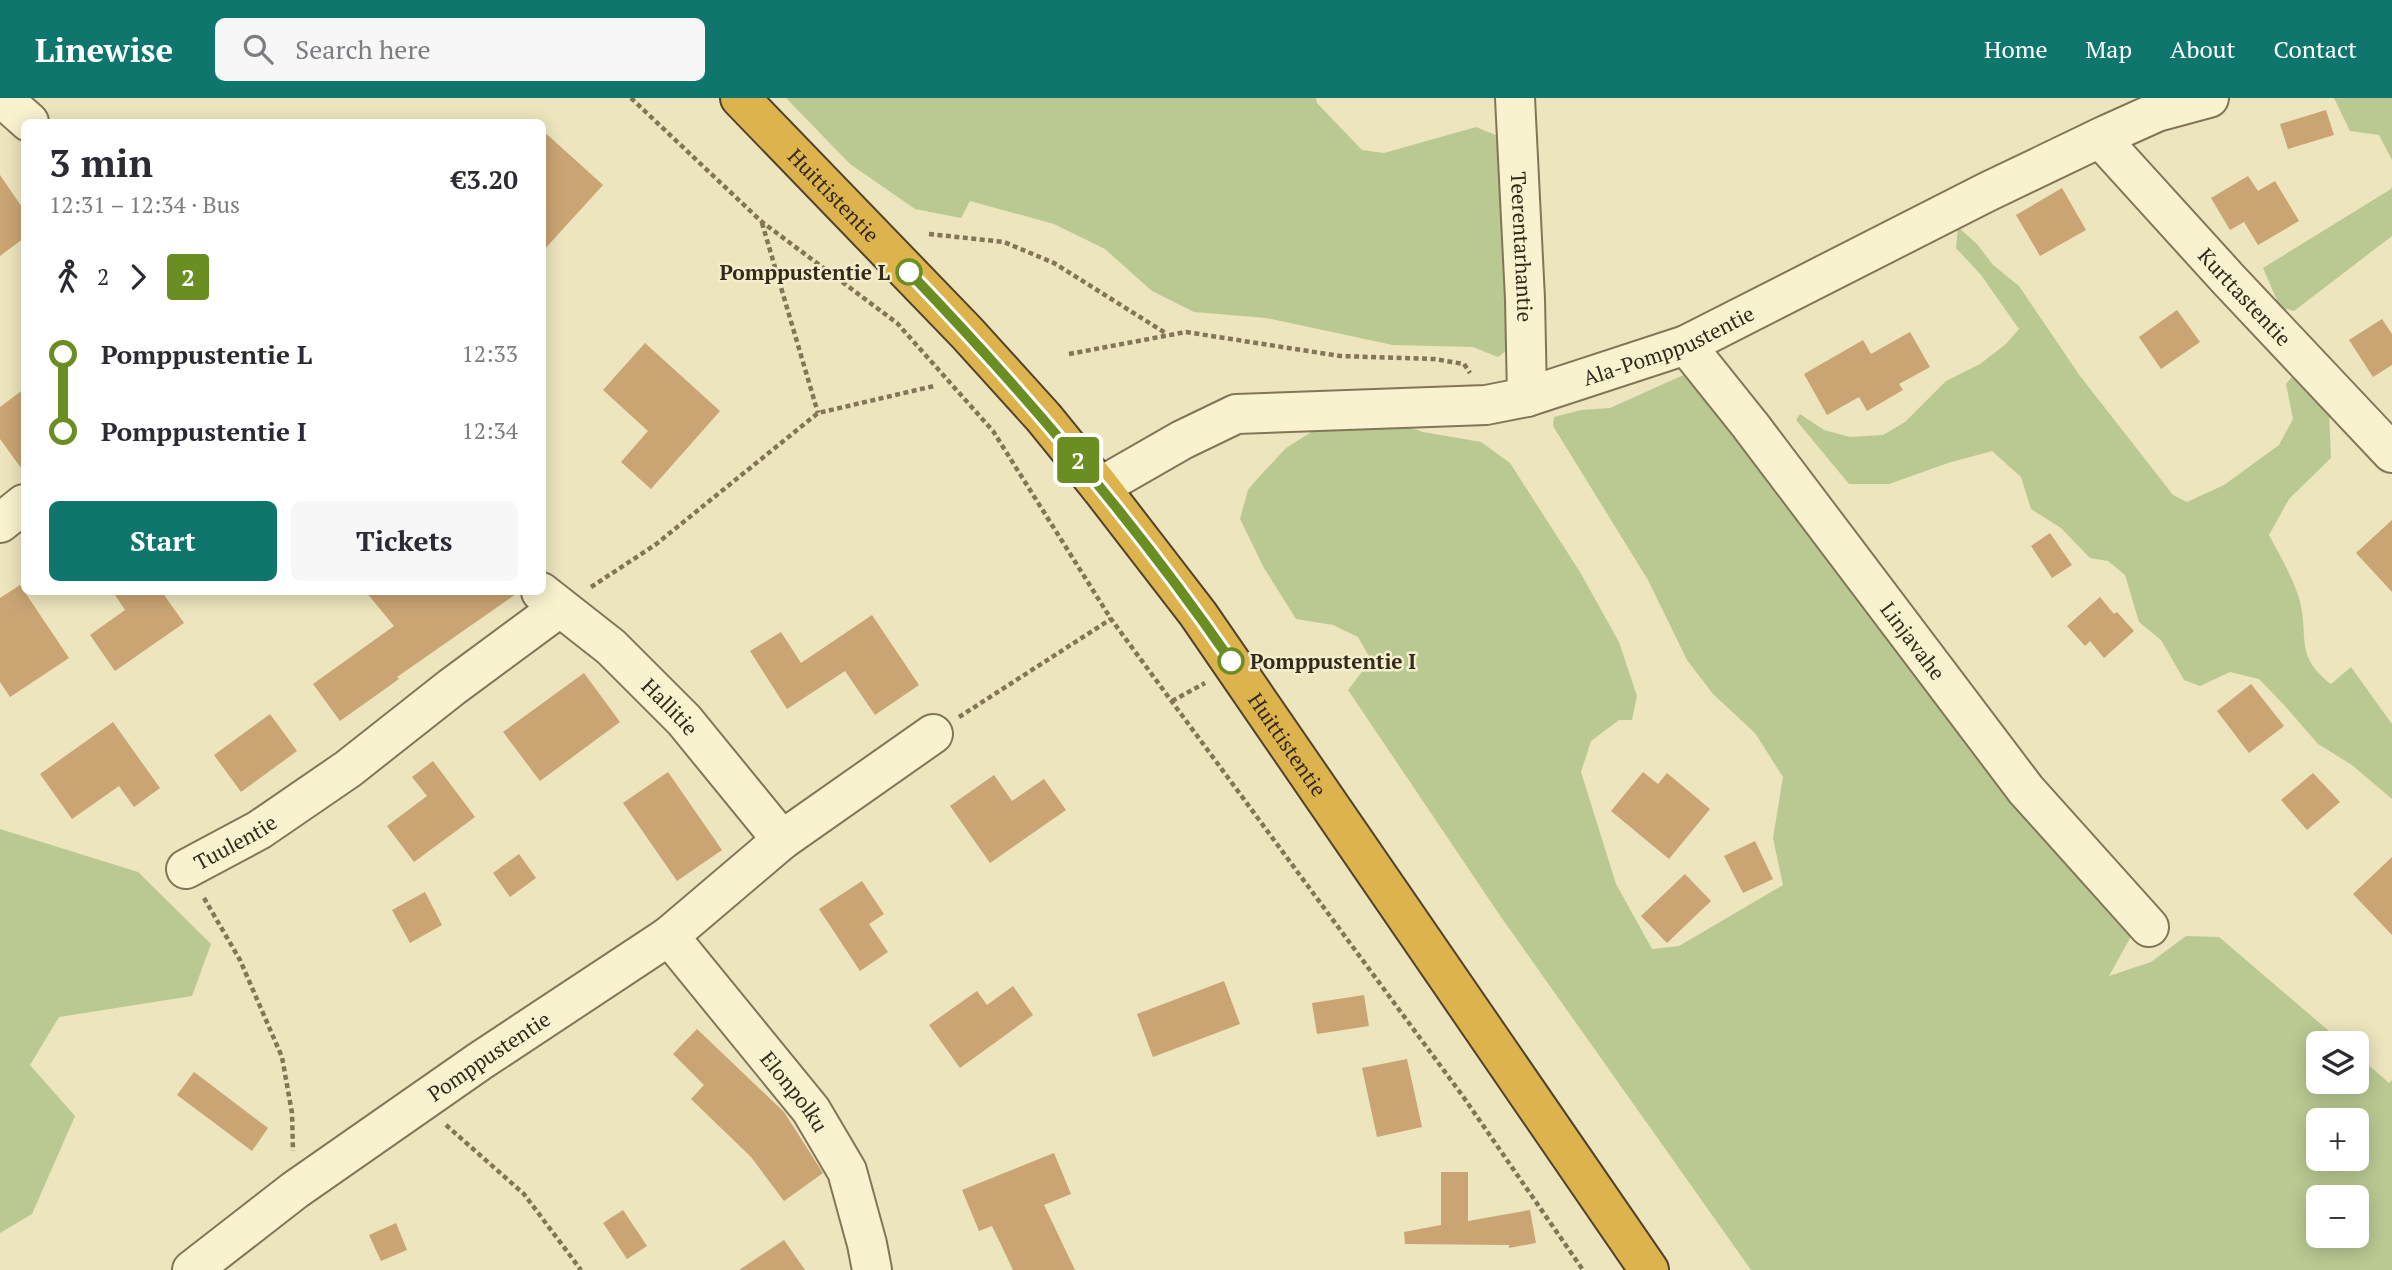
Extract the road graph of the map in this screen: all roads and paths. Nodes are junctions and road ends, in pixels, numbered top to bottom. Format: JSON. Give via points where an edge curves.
{"nodes":[{"id":1,"x":2,"y":98,"type":"edge"},
{"id":2,"x":631,"y":98,"type":"edge"},
{"id":3,"x":740,"y":98,"type":"edge"},
{"id":4,"x":1515,"y":98,"type":"edge"},
{"id":5,"x":2209,"y":98,"type":"edge"},
{"id":6,"x":26,"y":119,"type":"edge"},
{"id":7,"x":2100,"y":138,"type":"junction"},
{"id":8,"x":762,"y":222,"type":"junction"},
{"id":9,"x":929,"y":234,"type":"dead end"},
{"id":10,"x":1168,"y":334,"type":"junction"},
{"id":11,"x":1686,"y":345,"type":"junction"},
{"id":12,"x":1069,"y":354,"type":"dead end"},
{"id":13,"x":934,"y":386,"type":"dead end"},
{"id":14,"x":1527,"y":397,"type":"junction"},
{"id":15,"x":1486,"y":405,"type":"junction"},
{"id":16,"x":818,"y":413,"type":"junction"},
{"id":17,"x":2392,"y":453,"type":"edge"},
{"id":18,"x":1100,"y":487,"type":"junction"},
{"id":19,"x":21,"y":506,"type":"edge"},
{"id":20,"x":0,"y":523,"type":"edge"},
{"id":21,"x":550,"y":600,"type":"edge"},
{"id":22,"x":1111,"y":620,"type":"junction"},
{"id":23,"x":933,"y":734,"type":"joint"},
{"id":24,"x":782,"y":840,"type":"junction"},
{"id":25,"x":186,"y":869,"type":"joint"},
{"id":26,"x":2149,"y":927,"type":"dead end"},
{"id":27,"x":669,"y":936,"type":"junction"},
{"id":28,"x":420,"y":1103,"type":"junction"},
{"id":29,"x":295,"y":1190,"type":"junction"},
{"id":30,"x":192,"y":1270,"type":"edge"},
{"id":31,"x":580,"y":1270,"type":"edge"},
{"id":32,"x":872,"y":1270,"type":"edge"},
{"id":33,"x":1583,"y":1270,"type":"edge"},
{"id":34,"x":1649,"y":1270,"type":"edge"}],
"edges":[{"from":1,"to":6,"type":"street"},
{"from":2,"to":8,"type":"path"},
{"from":3,"to":18,"type":"highway","name":"Huittistentie","via":[[967,333]]},
{"from":4,"to":14,"type":"street","name":"Teerentarhantie"},
{"from":5,"to":7,"type":"street","name":"Ala-Pomppustentie","via":[[2157,112]]},
{"from":7,"to":11,"type":"street","name":"Ala-Pomppustentie"},
{"from":7,"to":17,"type":"street","name":"Kurttastentie"},
{"from":8,"to":16,"type":"path"},
{"from":8,"to":22,"type":"path","via":[[897,323],[937,365],[993,431]]},
{"from":9,"to":10,"type":"path","via":[[1004,242],[1054,263]]},
{"from":10,"to":12,"type":"path"},
{"from":10,"to":15,"type":"path","via":[[1186,332],[1340,356],[1464,364]]},
{"from":11,"to":14,"type":"street","name":"Ala-Pomppustentie"},
{"from":11,"to":26,"type":"street","name":"Linjavahe","via":[[2026,790]]},
{"from":13,"to":16,"type":"path"},
{"from":14,"to":15,"type":"street","name":"Ala-Pomppustentie"},
{"from":15,"to":18,"type":"street","name":"Ala-Pomppustentie","via":[[1236,414]]},
{"from":16,"to":21,"type":"path","via":[[655,545]]},
{"from":18,"to":34,"type":"highway","name":"Huittistentie","via":[[1198,614]]},
{"from":19,"to":20,"type":"street"},
{"from":21,"to":24,"type":"street","name":"Hallitie","via":[[611,647],[684,720]]},
{"from":21,"to":25,"type":"street","name":"Tuulentie","via":[[452,687],[348,769],[259,830]]},
{"from":22,"to":23,"type":"path"},
{"from":22,"to":33,"type":"path","via":[[1462,1095]]},
{"from":23,"to":24,"type":"street","name":"Pomppustentie"},
{"from":24,"to":27,"type":"street","name":"Pomppustentie"},
{"from":25,"to":29,"type":"path","name":"Tuulentie","via":[[240,960],[282,1057],[292,1113]]},
{"from":27,"to":28,"type":"street","name":"Pomppustentie"},
{"from":27,"to":32,"type":"street","name":"Elonpolku","via":[[811,1110],[848,1171]]},
{"from":28,"to":29,"type":"street","name":"Pomppustentie"},
{"from":28,"to":31,"type":"path","via":[[524,1194]]},
{"from":29,"to":30,"type":"street","name":"Pomppustentie"}]}
